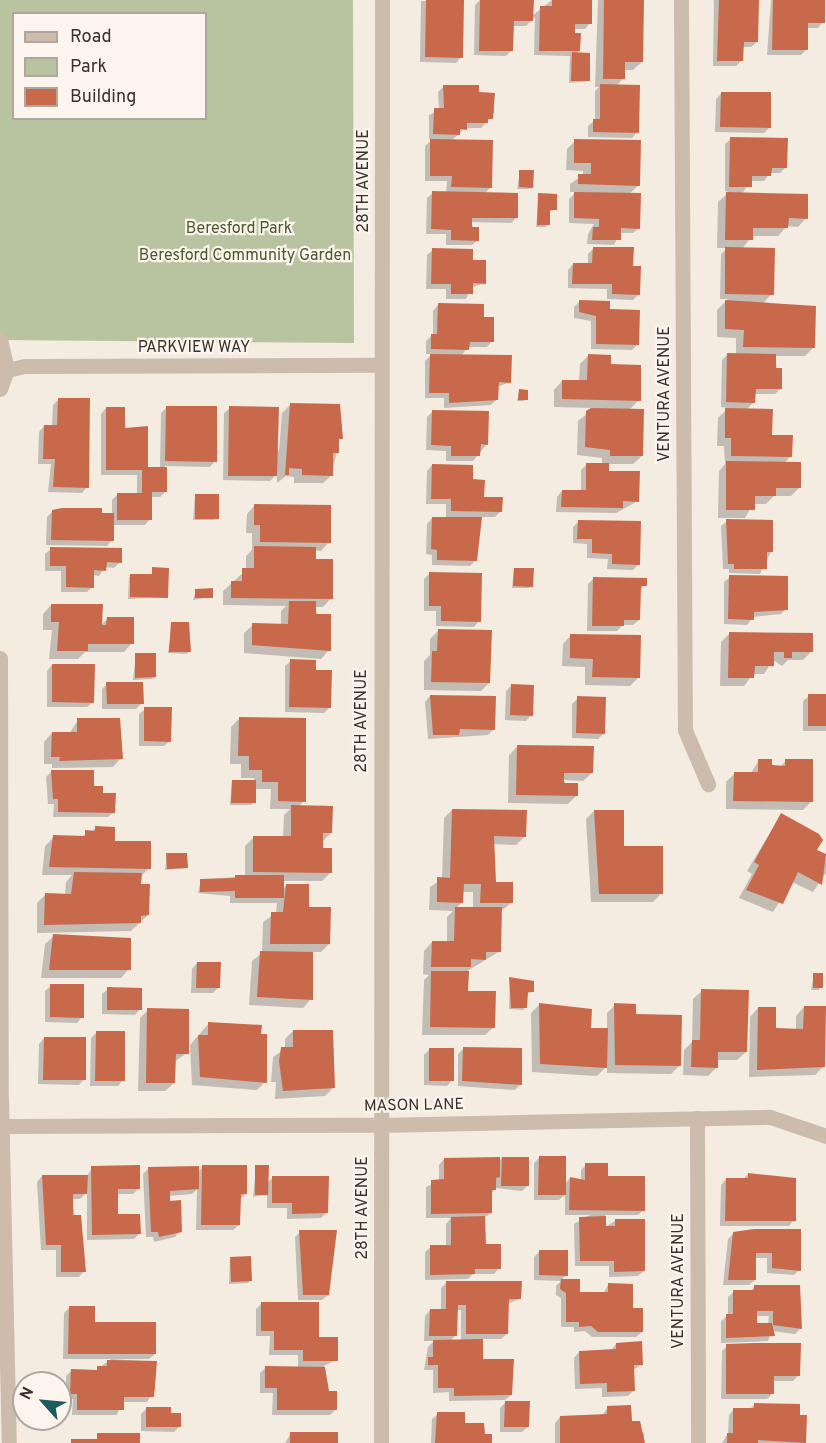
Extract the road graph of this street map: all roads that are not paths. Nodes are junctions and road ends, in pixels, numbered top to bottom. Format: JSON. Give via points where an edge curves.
{"nodes":[{"id":1,"x":382,"y":0,"type":"edge"},
{"id":2,"x":681,"y":0,"type":"edge"},
{"id":3,"x":0,"y":339,"type":"edge"},
{"id":4,"x":381,"y":365,"type":"junction"},
{"id":5,"x":7,"y":370,"type":"junction"},
{"id":6,"x":0,"y":389,"type":"edge"},
{"id":7,"x":0,"y":658,"type":"edge"},
{"id":8,"x":708,"y":784,"type":"dead end"},
{"id":9,"x":696,"y":1118,"type":"junction"},
{"id":10,"x":380,"y":1125,"type":"junction"},
{"id":11,"x":0,"y":1126,"type":"edge"},
{"id":12,"x":826,"y":1136,"type":"edge"},
{"id":13,"x":9,"y":1443,"type":"edge"},
{"id":14,"x":381,"y":1443,"type":"edge"},
{"id":15,"x":698,"y":1443,"type":"edge"}],
"edges":[{"from":1,"to":4,"type":"street","name":"28TH AVENUE"},
{"from":2,"to":8,"type":"street","name":"VENTURA AVENUE","via":[[685,730]]},
{"from":3,"to":5,"type":"street"},
{"from":4,"to":5,"type":"street","name":"PARKVIEW WAY","via":[[25,366]]},
{"from":4,"to":10,"type":"street","name":"28TH AVENUE"},
{"from":5,"to":6,"type":"street"},
{"from":7,"to":11,"type":"street"},
{"from":9,"to":10,"type":"street","name":"MASON LANE"},
{"from":9,"to":12,"type":"street","name":"MASON LANE","via":[[770,1117]]},
{"from":9,"to":15,"type":"street","name":"VENTURA AVENUE"},
{"from":10,"to":11,"type":"street","name":"MASON LANE"},
{"from":10,"to":14,"type":"street","name":"28TH AVENUE"},
{"from":11,"to":13,"type":"street"}]}
